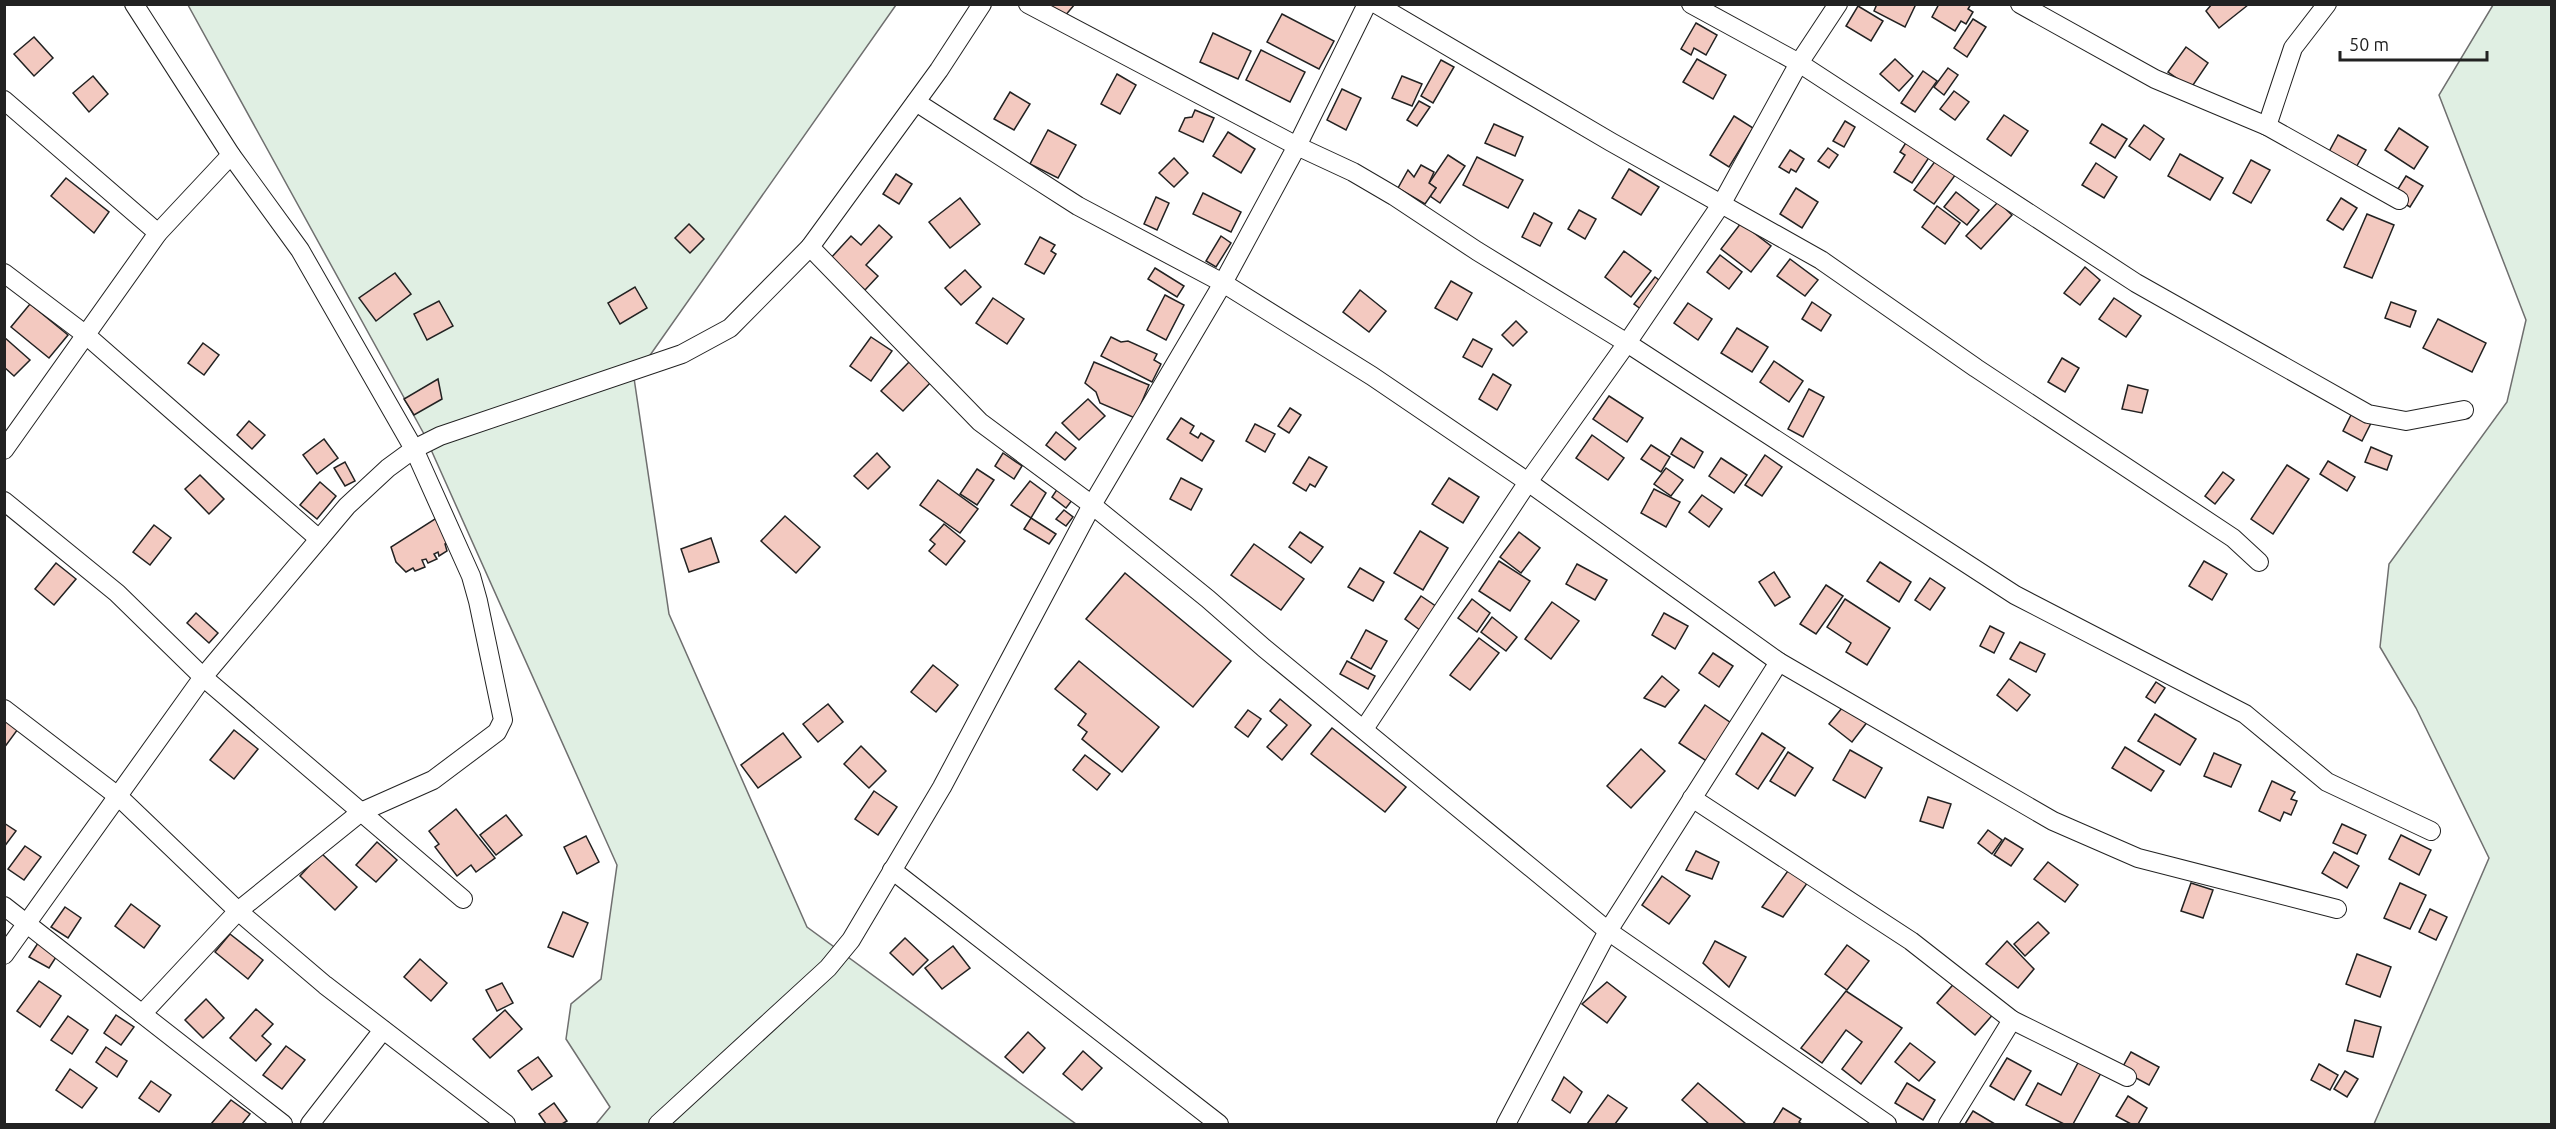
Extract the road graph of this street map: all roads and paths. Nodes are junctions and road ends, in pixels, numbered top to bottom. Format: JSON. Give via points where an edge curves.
{"nodes":[{"id":1,"x":134,"y":4,"type":"edge"},
{"id":2,"x":982,"y":4,"type":"edge"},
{"id":3,"x":1028,"y":4,"type":"edge"},
{"id":4,"x":1367,"y":4,"type":"edge"},
{"id":5,"x":1376,"y":4,"type":"edge"},
{"id":6,"x":1691,"y":4,"type":"edge"},
{"id":7,"x":1838,"y":4,"type":"edge"},
{"id":8,"x":2020,"y":4,"type":"edge"},
{"id":9,"x":2327,"y":4,"type":"edge"},
{"id":10,"x":1799,"y":63,"type":"junction"},
{"id":11,"x":4,"y":100,"type":"edge"},
{"id":12,"x":916,"y":102,"type":"junction"},
{"id":13,"x":2267,"y":126,"type":"junction"},
{"id":14,"x":1297,"y":146,"type":"junction"},
{"id":15,"x":231,"y":154,"type":"junction"},
{"id":16,"x":2398,"y":200,"type":"dead end"},
{"id":17,"x":1722,"y":203,"type":"junction"},
{"id":18,"x":158,"y":233,"type":"junction"},
{"id":19,"x":810,"y":247,"type":"junction"},
{"id":20,"x":4,"y":273,"type":"edge"},
{"id":21,"x":1223,"y":283,"type":"junction"},
{"id":22,"x":86,"y":335,"type":"junction"},
{"id":23,"x":1627,"y":343,"type":"junction"},
{"id":24,"x":2464,"y":410,"type":"dead end"},
{"id":25,"x":414,"y":449,"type":"junction"},
{"id":26,"x":4,"y":450,"type":"edge"},
{"id":27,"x":1528,"y":482,"type":"junction"},
{"id":28,"x":4,"y":501,"type":"edge"},
{"id":29,"x":1092,"y":505,"type":"junction"},
{"id":30,"x":319,"y":538,"type":"junction"},
{"id":31,"x":2259,"y":562,"type":"dead end"},
{"id":32,"x":1779,"y":662,"type":"junction"},
{"id":33,"x":203,"y":677,"type":"junction"},
{"id":34,"x":4,"y":709,"type":"edge"},
{"id":35,"x":1364,"y":729,"type":"junction"},
{"id":36,"x":119,"y":797,"type":"junction"},
{"id":37,"x":1692,"y":798,"type":"junction"},
{"id":38,"x":361,"y":812,"type":"junction"},
{"id":39,"x":2431,"y":831,"type":"dead end"},
{"id":40,"x":892,"y":870,"type":"junction"},
{"id":41,"x":463,"y":899,"type":"dead end"},
{"id":42,"x":4,"y":906,"type":"edge"},
{"id":43,"x":2337,"y":909,"type":"dead end"},
{"id":44,"x":238,"y":911,"type":"junction"},
{"id":45,"x":27,"y":924,"type":"junction"},
{"id":46,"x":1608,"y":931,"type":"junction"},
{"id":47,"x":4,"y":955,"type":"edge"},
{"id":48,"x":142,"y":1014,"type":"junction"},
{"id":49,"x":2012,"y":1020,"type":"junction"},
{"id":50,"x":383,"y":1030,"type":"junction"},
{"id":51,"x":2127,"y":1077,"type":"dead end"},
{"id":52,"x":283,"y":1125,"type":"edge"},
{"id":53,"x":310,"y":1125,"type":"edge"},
{"id":54,"x":506,"y":1125,"type":"edge"},
{"id":55,"x":658,"y":1125,"type":"edge"},
{"id":56,"x":1219,"y":1125,"type":"edge"},
{"id":57,"x":1506,"y":1125,"type":"edge"},
{"id":58,"x":1887,"y":1125,"type":"edge"},
{"id":59,"x":1948,"y":1125,"type":"edge"}],
"edges":[{"from":1,"to":15,"type":"street"},
{"from":2,"to":12,"type":"street"},
{"from":3,"to":14,"type":"street"},
{"from":4,"to":14,"type":"street"},
{"from":5,"to":17,"type":"street"},
{"from":6,"to":10,"type":"street"},
{"from":7,"to":10,"type":"street"},
{"from":8,"to":13,"type":"street","via":[[2155,79]]},
{"from":9,"to":13,"type":"street","via":[[2293,48]]},
{"from":10,"to":17,"type":"street"},
{"from":10,"to":24,"type":"street","via":[[2136,283],[2368,414],[2406,421]]},
{"from":11,"to":18,"type":"street"},
{"from":12,"to":19,"type":"street"},
{"from":12,"to":21,"type":"street","via":[[1078,206]]},
{"from":13,"to":16,"type":"street"},
{"from":14,"to":21,"type":"street"},
{"from":14,"to":23,"type":"street","via":[[1394,196]]},
{"from":15,"to":18,"type":"street"},
{"from":15,"to":25,"type":"street","via":[[300,250]]},
{"from":17,"to":23,"type":"street"},
{"from":17,"to":31,"type":"street","via":[[1821,260],[2232,538]]},
{"from":18,"to":22,"type":"street"},
{"from":19,"to":25,"type":"street","via":[[730,328],[706,342],[631,372],[463,426]]},
{"from":19,"to":29,"type":"street","via":[[980,422]]},
{"from":20,"to":22,"type":"street"},
{"from":21,"to":27,"type":"street","via":[[1372,376]]},
{"from":21,"to":29,"type":"street"},
{"from":22,"to":26,"type":"street"},
{"from":22,"to":30,"type":"street"},
{"from":23,"to":27,"type":"street"},
{"from":23,"to":39,"type":"street","via":[[2015,594],[2245,714],[2327,782]]},
{"from":25,"to":30,"type":"street","via":[[347,506]]},
{"from":25,"to":38,"type":"street","via":[[471,576],[503,720],[497,732],[433,780]]},
{"from":27,"to":32,"type":"street"},
{"from":27,"to":35,"type":"street"},
{"from":28,"to":33,"type":"street","via":[[117,593]]},
{"from":29,"to":35,"type":"street"},
{"from":29,"to":40,"type":"street","via":[[942,787]]},
{"from":30,"to":33,"type":"street"},
{"from":32,"to":37,"type":"street"},
{"from":32,"to":43,"type":"street","via":[[2053,821],[2138,858]]},
{"from":33,"to":36,"type":"street"},
{"from":33,"to":38,"type":"street"},
{"from":34,"to":36,"type":"street"},
{"from":35,"to":46,"type":"street"},
{"from":36,"to":44,"type":"street"},
{"from":36,"to":45,"type":"street"},
{"from":37,"to":46,"type":"street"},
{"from":37,"to":49,"type":"street","via":[[1911,941]]},
{"from":38,"to":41,"type":"street"},
{"from":38,"to":44,"type":"street"},
{"from":40,"to":55,"type":"street","via":[[851,940],[828,968]]},
{"from":40,"to":56,"type":"street"},
{"from":42,"to":45,"type":"street"},
{"from":44,"to":48,"type":"street"},
{"from":44,"to":50,"type":"street"},
{"from":45,"to":47,"type":"street"},
{"from":45,"to":48,"type":"street"},
{"from":46,"to":57,"type":"street"},
{"from":46,"to":58,"type":"street"},
{"from":48,"to":52,"type":"street"},
{"from":49,"to":51,"type":"street"},
{"from":49,"to":59,"type":"street"},
{"from":50,"to":53,"type":"street"},
{"from":50,"to":54,"type":"street"}]}
